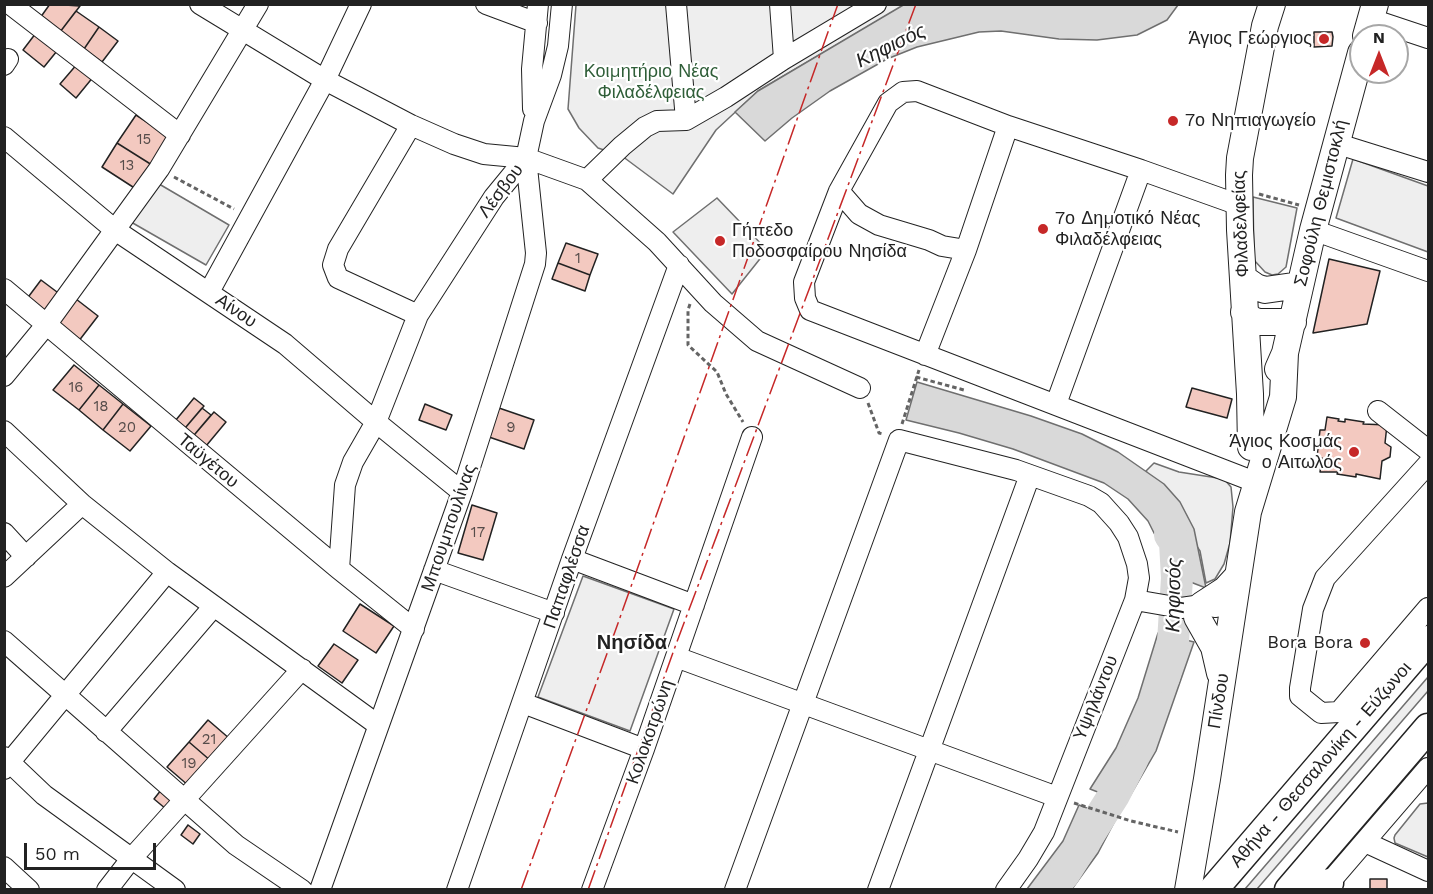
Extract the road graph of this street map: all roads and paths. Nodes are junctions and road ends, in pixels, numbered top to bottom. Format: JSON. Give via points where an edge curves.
{"nodes":[{"id":1,"x":10,"y":4,"type":"edge"},
{"id":2,"x":200,"y":4,"type":"edge"},
{"id":3,"x":258,"y":4,"type":"edge"},
{"id":4,"x":361,"y":4,"type":"edge"},
{"id":5,"x":486,"y":4,"type":"edge"},
{"id":6,"x":562,"y":4,"type":"edge"},
{"id":7,"x":676,"y":4,"type":"edge"},
{"id":8,"x":780,"y":4,"type":"edge"},
{"id":9,"x":876,"y":4,"type":"edge"},
{"id":10,"x":1272,"y":4,"type":"edge"},
{"id":11,"x":36,"y":13,"type":"edge"},
{"id":12,"x":537,"y":14,"type":"edge"},
{"id":13,"x":1371,"y":20,"type":"edge"},
{"id":14,"x":243,"y":32,"type":"junction"},
{"id":15,"x":1428,"y":38,"type":"edge"},
{"id":16,"x":784,"y":59,"type":"junction"},
{"id":17,"x":325,"y":80,"type":"junction"},
{"id":18,"x":1352,"y":84,"type":"edge"},
{"id":19,"x":686,"y":120,"type":"junction"},
{"id":20,"x":534,"y":121,"type":"junction"},
{"id":21,"x":411,"y":125,"type":"junction"},
{"id":22,"x":1008,"y":126,"type":"junction"},
{"id":23,"x":180,"y":135,"type":"junction"},
{"id":24,"x":4,"y":137,"type":"edge"},
{"id":25,"x":1335,"y":143,"type":"junction"},
{"id":26,"x":526,"y":158,"type":"junction"},
{"id":27,"x":159,"y":169,"type":"junction"},
{"id":28,"x":1141,"y":170,"type":"junction"},
{"id":29,"x":1428,"y":172,"type":"edge"},
{"id":30,"x":588,"y":180,"type":"junction"},
{"id":31,"x":838,"y":191,"type":"junction"},
{"id":32,"x":1239,"y":197,"type":"junction"},
{"id":33,"x":250,"y":217,"type":"junction"},
{"id":34,"x":1316,"y":220,"type":"junction"},
{"id":35,"x":115,"y":230,"type":"junction"},
{"id":36,"x":966,"y":250,"type":"junction"},
{"id":37,"x":679,"y":265,"type":"junction"},
{"id":38,"x":1428,"y":271,"type":"edge"},
{"id":39,"x":1243,"y":278,"type":"junction"},
{"id":40,"x":695,"y":285,"type":"junction"},
{"id":41,"x":1300,"y":285,"type":"junction"},
{"id":42,"x":4,"y":289,"type":"edge"},
{"id":43,"x":209,"y":292,"type":"junction"},
{"id":44,"x":1244,"y":312,"type":"junction"},
{"id":45,"x":418,"y":315,"type":"junction"},
{"id":46,"x":1293,"y":322,"type":"junction"},
{"id":47,"x":46,"y":326,"type":"junction"},
{"id":48,"x":1285,"y":353,"type":"junction"},
{"id":49,"x":925,"y":355,"type":"junction"},
{"id":50,"x":4,"y":376,"type":"edge"},
{"id":51,"x":915,"y":380,"type":"dead end"},
{"id":52,"x":860,"y":388,"type":"joint"},
{"id":53,"x":1056,"y":404,"type":"junction"},
{"id":54,"x":1378,"y":411,"type":"dead end"},
{"id":55,"x":903,"y":417,"type":"dead end"},
{"id":56,"x":376,"y":422,"type":"junction"},
{"id":57,"x":4,"y":431,"type":"edge"},
{"id":58,"x":752,"y":437,"type":"joint"},
{"id":59,"x":899,"y":440,"type":"junction"},
{"id":60,"x":1251,"y":447,"type":"junction"},
{"id":61,"x":1428,"y":450,"type":"edge"},
{"id":62,"x":1428,"y":464,"type":"edge"},
{"id":63,"x":1030,"y":475,"type":"junction"},
{"id":64,"x":1250,"y":480,"type":"junction"},
{"id":65,"x":462,"y":492,"type":"junction"},
{"id":66,"x":82,"y":504,"type":"junction"},
{"id":67,"x":1248,"y":512,"type":"junction"},
{"id":68,"x":4,"y":533,"type":"edge"},
{"id":69,"x":26,"y":556,"type":"junction"},
{"id":70,"x":572,"y":560,"type":"junction"},
{"id":71,"x":339,"y":569,"type":"junction"},
{"id":72,"x":434,"y":570,"type":"junction"},
{"id":73,"x":167,"y":572,"type":"junction"},
{"id":74,"x":4,"y":577,"type":"edge"},
{"id":75,"x":1237,"y":577,"type":"junction"},
{"id":76,"x":1135,"y":600,"type":"junction"},
{"id":77,"x":694,"y":605,"type":"junction"},
{"id":78,"x":214,"y":606,"type":"junction"},
{"id":79,"x":1428,"y":608,"type":"edge"},
{"id":80,"x":1194,"y":610,"type":"junction"},
{"id":81,"x":554,"y":613,"type":"junction"},
{"id":82,"x":1231,"y":616,"type":"junction"},
{"id":83,"x":414,"y":629,"type":"junction"},
{"id":84,"x":1428,"y":640,"type":"edge"},
{"id":85,"x":4,"y":641,"type":"edge"},
{"id":86,"x":676,"y":657,"type":"junction"},
{"id":87,"x":302,"y":669,"type":"junction"},
{"id":88,"x":1222,"y":685,"type":"junction"},
{"id":89,"x":65,"y":696,"type":"junction"},
{"id":90,"x":523,"y":703,"type":"junction"},
{"id":91,"x":803,"y":704,"type":"junction"},
{"id":92,"x":378,"y":725,"type":"junction"},
{"id":93,"x":1428,"y":728,"type":"edge"},
{"id":94,"x":106,"y":732,"type":"junction"},
{"id":95,"x":644,"y":749,"type":"junction"},
{"id":96,"x":929,"y":750,"type":"junction"},
{"id":97,"x":6,"y":763,"type":"edge"},
{"id":98,"x":1428,"y":768,"type":"edge"},
{"id":99,"x":1057,"y":797,"type":"junction"},
{"id":100,"x":184,"y":800,"type":"junction"},
{"id":101,"x":1197,"y":836,"type":"junction"},
{"id":102,"x":1365,"y":842,"type":"junction"},
{"id":103,"x":131,"y":859,"type":"junction"},
{"id":104,"x":4,"y":867,"type":"edge"},
{"id":105,"x":1428,"y":871,"type":"edge"},
{"id":106,"x":1324,"y":887,"type":"edge"},
{"id":107,"x":29,"y":890,"type":"edge"},
{"id":108,"x":106,"y":890,"type":"edge"},
{"id":109,"x":175,"y":890,"type":"edge"},
{"id":110,"x":302,"y":890,"type":"edge"},
{"id":111,"x":320,"y":890,"type":"edge"},
{"id":112,"x":457,"y":890,"type":"edge"},
{"id":113,"x":592,"y":890,"type":"edge"},
{"id":114,"x":735,"y":890,"type":"edge"},
{"id":115,"x":878,"y":890,"type":"edge"},
{"id":116,"x":1006,"y":890,"type":"edge"},
{"id":117,"x":1188,"y":890,"type":"edge"},
{"id":118,"x":1213,"y":890,"type":"edge"},
{"id":119,"x":1289,"y":890,"type":"edge"}],
"edges":[{"from":1,"to":11,"type":"street"},
{"from":2,"to":14,"type":"street"},
{"from":3,"to":14,"type":"street"},
{"from":4,"to":17,"type":"street"},
{"from":5,"to":12,"type":"street"},
{"from":6,"to":20,"type":"street","via":[[558,46]]},
{"from":7,"to":19,"type":"street"},
{"from":8,"to":16,"type":"street"},
{"from":9,"to":16,"type":"street"},
{"from":10,"to":32,"type":"main road","name":"Φιλαδελφείας","via":[[1240,158]]},
{"from":11,"to":23,"type":"street"},
{"from":12,"to":20,"type":"street","via":[[532,69]]},
{"from":13,"to":15,"type":"street"},
{"from":14,"to":17,"type":"street"},
{"from":14,"to":23,"type":"street"},
{"from":16,"to":19,"type":"street"},
{"from":17,"to":21,"type":"street"},
{"from":17,"to":33,"type":"street"},
{"from":18,"to":25,"type":"main road","name":"Σοφούλη Θεμιστοκλή"},
{"from":19,"to":30,"type":"street","via":[[657,121],[645,127]]},
{"from":20,"to":26,"type":"street"},
{"from":21,"to":26,"type":"street","via":[[484,154]]},
{"from":21,"to":45,"type":"street","via":[[338,249],[333,265],[338,278]]},
{"from":22,"to":28,"type":"street"},
{"from":22,"to":31,"type":"street","via":[[917,91],[903,92],[888,103]]},
{"from":22,"to":36,"type":"street"},
{"from":23,"to":27,"type":"street"},
{"from":24,"to":35,"type":"street","name":"Αίνου"},
{"from":25,"to":29,"type":"street"},
{"from":25,"to":34,"type":"main road","name":"Σοφούλη Θεμιστοκλή"},
{"from":26,"to":30,"type":"street","name":"Λέσβου"},
{"from":26,"to":45,"type":"street","name":"Λέσβου","via":[[494,197]]},
{"from":26,"to":65,"type":"street","name":"Μπουμπουλίνας","via":[[535,264]]},
{"from":27,"to":33,"type":"path"},
{"from":27,"to":35,"type":"street"},
{"from":28,"to":32,"type":"street"},
{"from":28,"to":53,"type":"street"},
{"from":30,"to":37,"type":"street","name":"Λέσβου"},
{"from":31,"to":36,"type":"street","via":[[859,214],[879,225]]},
{"from":31,"to":49,"type":"street","via":[[804,282],[810,310]]},
{"from":32,"to":34,"type":"path"},
{"from":32,"to":39,"type":"main road","name":"Φιλαδελφείας"},
{"from":33,"to":43,"type":"street"},
{"from":34,"to":38,"type":"street"},
{"from":34,"to":41,"type":"main road","name":"Σοφούλη Θεμιστοκλή"},
{"from":35,"to":43,"type":"street","name":"Αίνου"},
{"from":35,"to":47,"type":"street"},
{"from":36,"to":49,"type":"street"},
{"from":37,"to":40,"type":"street","name":"Λέσβου"},
{"from":37,"to":70,"type":"street","name":"Παπαφλέσσα"},
{"from":39,"to":41,"type":"main road","via":[[1265,290]]},
{"from":39,"to":44,"type":"main road","name":"Φιλαδελφείας"},
{"from":40,"to":52,"type":"street","name":"Λέσβου","via":[[757,341]]},
{"from":40,"to":58,"type":"path","via":[[688,310],[688,345],[717,372]]},
{"from":41,"to":46,"type":"main road","name":"Σοφούλη Θεμιστοκλή"},
{"from":42,"to":47,"type":"street","name":"Ταϋγέτου"},
{"from":43,"to":56,"type":"street","name":"Αίνου","via":[[285,344]]},
{"from":44,"to":46,"type":"main road","via":[[1259,322]]},
{"from":44,"to":60,"type":"main road","name":"Φιλαδελφείας"},
{"from":45,"to":56,"type":"street","name":"Λέσβου"},
{"from":46,"to":48,"type":"main road","name":"Σοφούλη Θεμιστοκλή"},
{"from":47,"to":50,"type":"street"},
{"from":47,"to":71,"type":"street","name":"Ταϋγέτου"},
{"from":48,"to":60,"type":"main road","name":"Σοφούλη Θεμιστοκλή","via":[[1266,396]]},
{"from":48,"to":67,"type":"main road","name":"Σοφούλη Θεμιστοκλή","via":[[1283,398]]},
{"from":49,"to":53,"type":"street"},
{"from":51,"to":55,"type":"path"},
{"from":52,"to":59,"type":"path","via":[[879,433]]},
{"from":53,"to":64,"type":"street"},
{"from":54,"to":61,"type":"street"},
{"from":56,"to":65,"type":"street","name":"Αίνου"},
{"from":56,"to":71,"type":"street","name":"Λέσβου","via":[[345,485]]},
{"from":57,"to":66,"type":"street"},
{"from":58,"to":77,"type":"street","name":"Κολοκοτρώνη"},
{"from":59,"to":63,"type":"street"},
{"from":59,"to":91,"type":"street"},
{"from":60,"to":64,"type":"main road","name":"Σοφούλη Θεμιστοκλή"},
{"from":62,"to":79,"type":"street","via":[[1325,578],[1313,609],[1300,696],[1321,713],[1339,712]]},
{"from":63,"to":76,"type":"street","via":[[1089,496],[1112,513],[1128,537],[1137,564]]},
{"from":63,"to":96,"type":"street"},
{"from":64,"to":67,"type":"main road","name":"Σοφούλη Θεμιστοκλή"},
{"from":65,"to":72,"type":"street","name":"Μπουμπουλίνας"},
{"from":66,"to":69,"type":"street"},
{"from":66,"to":73,"type":"street"},
{"from":67,"to":75,"type":"main road","name":"Πίνδου"},
{"from":68,"to":69,"type":"street"},
{"from":69,"to":74,"type":"street"},
{"from":70,"to":77,"type":"street"},
{"from":70,"to":81,"type":"street","name":"Παπαφλέσσα"},
{"from":71,"to":83,"type":"street","name":"Ταϋγέτου"},
{"from":72,"to":81,"type":"street"},
{"from":72,"to":83,"type":"street","name":"Μπουμπουλίνας"},
{"from":73,"to":78,"type":"street"},
{"from":73,"to":89,"type":"street"},
{"from":75,"to":80,"type":"main road","via":[[1225,590]]},
{"from":75,"to":82,"type":"main road","name":"Πίνδου"},
{"from":76,"to":80,"type":"street"},
{"from":76,"to":99,"type":"street","name":"Υψηλάντου"},
{"from":77,"to":86,"type":"street","name":"Κολοκοτρώνη"},
{"from":78,"to":87,"type":"street"},
{"from":78,"to":94,"type":"street"},
{"from":80,"to":82,"type":"street"},
{"from":80,"to":88,"type":"main road","via":[[1214,647]]},
{"from":81,"to":90,"type":"street","name":"Παπαφλέσσα"},
{"from":82,"to":88,"type":"main road","name":"Πίνδου"},
{"from":83,"to":92,"type":"street","name":"Μπουμπουλίνας"},
{"from":84,"to":118,"type":"highway","name":"Αθήνα - Θεσσαλονίκη - Εύζωνοι"},
{"from":85,"to":89,"type":"street"},
{"from":86,"to":91,"type":"street"},
{"from":86,"to":95,"type":"street","name":"Κολοκοτρώνη"},
{"from":87,"to":92,"type":"street"},
{"from":87,"to":100,"type":"street"},
{"from":88,"to":101,"type":"main road","name":"Πίνδου"},
{"from":89,"to":94,"type":"street"},
{"from":89,"to":97,"type":"street"},
{"from":90,"to":95,"type":"street"},
{"from":90,"to":112,"type":"street","name":"Παπαφλέσσα"},
{"from":91,"to":96,"type":"street"},
{"from":91,"to":114,"type":"street"},
{"from":92,"to":111,"type":"street","name":"Μπουμπουλίνας"},
{"from":93,"to":119,"type":"highway"},
{"from":94,"to":100,"type":"street"},
{"from":95,"to":113,"type":"street","name":"Κολοκοτρώνη"},
{"from":96,"to":99,"type":"street"},
{"from":96,"to":115,"type":"street"},
{"from":97,"to":103,"type":"street"},
{"from":98,"to":102,"type":"street"},
{"from":99,"to":101,"type":"path"},
{"from":99,"to":116,"type":"street","name":"Υψηλάντου","via":[[1039,841]]},
{"from":100,"to":103,"type":"street"},
{"from":100,"to":110,"type":"street","via":[[236,845]]},
{"from":101,"to":117,"type":"main road","name":"Πίνδου"},
{"from":102,"to":105,"type":"street"},
{"from":102,"to":106,"type":"street"},
{"from":103,"to":108,"type":"street"},
{"from":103,"to":109,"type":"street"},
{"from":104,"to":107,"type":"street"}]}
